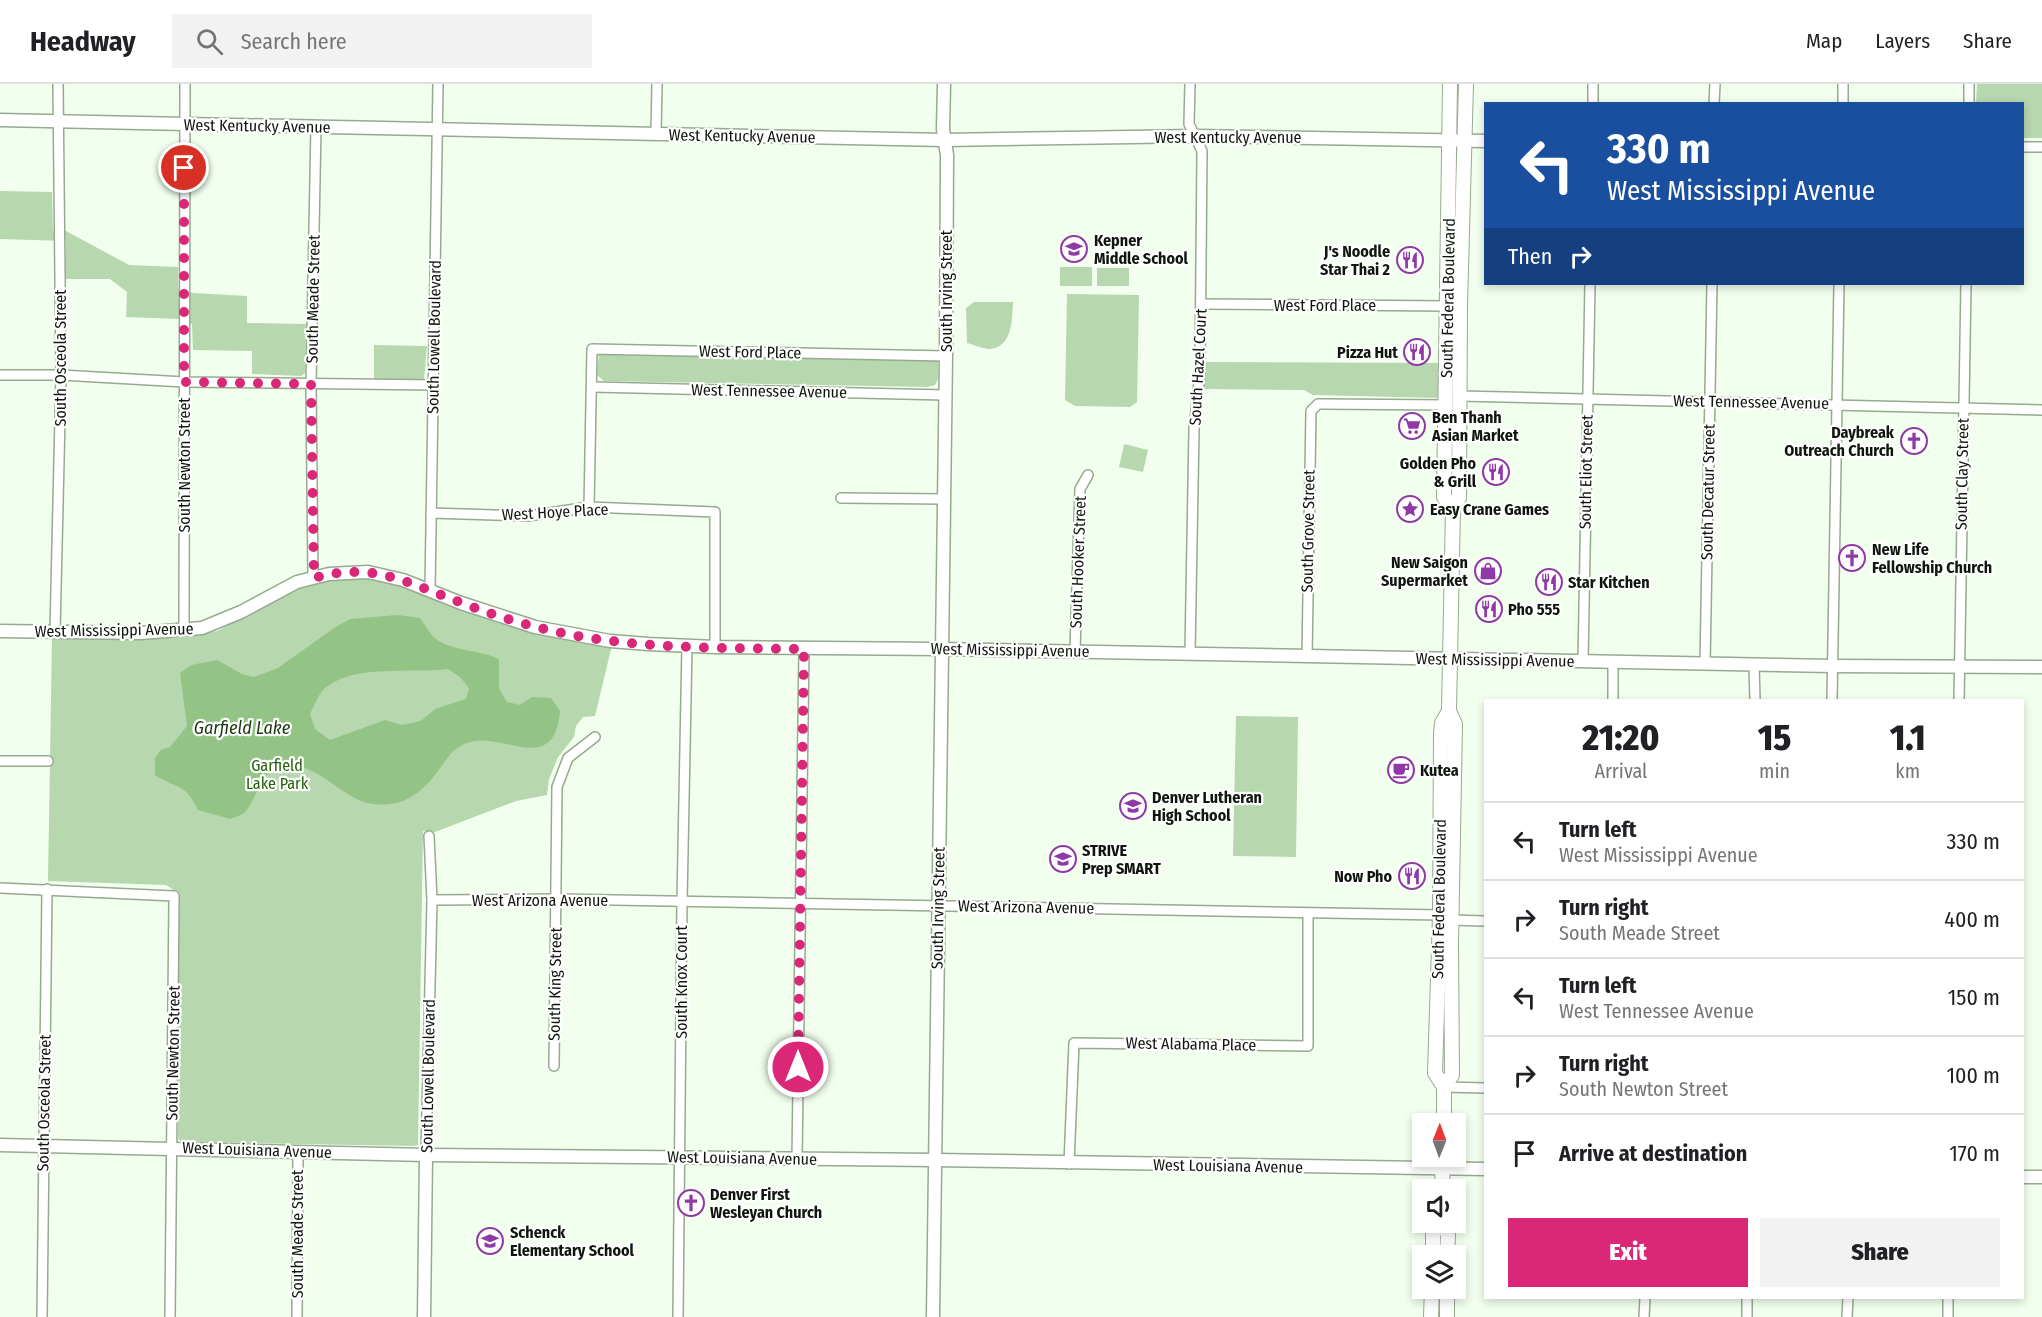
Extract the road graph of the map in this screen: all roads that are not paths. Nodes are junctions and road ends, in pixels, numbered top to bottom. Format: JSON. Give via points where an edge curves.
{"nodes":[{"id":1,"x":58,"y":84,"type":"edge"},
{"id":2,"x":185,"y":84,"type":"edge"},
{"id":3,"x":438,"y":84,"type":"edge"},
{"id":4,"x":657,"y":84,"type":"edge"},
{"id":5,"x":944,"y":84,"type":"edge"},
{"id":6,"x":1190,"y":84,"type":"edge"},
{"id":7,"x":1450,"y":84,"type":"edge"},
{"id":8,"x":1466,"y":84,"type":"edge"},
{"id":9,"x":1593,"y":84,"type":"edge"},
{"id":10,"x":1715,"y":84,"type":"edge"},
{"id":11,"x":1843,"y":84,"type":"edge"},
{"id":12,"x":1969,"y":84,"type":"edge"},
{"id":13,"x":1593,"y":102,"type":"edge"},
{"id":14,"x":1714,"y":102,"type":"edge"},
{"id":15,"x":1843,"y":102,"type":"edge"},
{"id":16,"x":1969,"y":102,"type":"edge"},
{"id":17,"x":0,"y":120,"type":"edge"},
{"id":18,"x":58,"y":121,"type":"junction"},
{"id":19,"x":184,"y":124,"type":"junction"},
{"id":20,"x":316,"y":127,"type":"junction"},
{"id":21,"x":437,"y":130,"type":"junction"},
{"id":22,"x":656,"y":134,"type":"junction"},
{"id":23,"x":1195,"y":136,"type":"junction"},
{"id":24,"x":945,"y":140,"type":"junction"},
{"id":25,"x":1450,"y":140,"type":"junction"},
{"id":26,"x":1465,"y":141,"type":"junction"},
{"id":27,"x":1484,"y":141,"type":"edge"},
{"id":28,"x":2024,"y":147,"type":"edge"},
{"id":29,"x":2042,"y":147,"type":"edge"},
{"id":30,"x":1590,"y":285,"type":"edge"},
{"id":31,"x":1712,"y":285,"type":"edge"},
{"id":32,"x":1839,"y":285,"type":"edge"},
{"id":33,"x":1966,"y":285,"type":"edge"},
{"id":34,"x":1202,"y":304,"type":"junction"},
{"id":35,"x":1448,"y":306,"type":"junction"},
{"id":36,"x":946,"y":356,"type":"junction"},
{"id":37,"x":0,"y":375,"type":"edge"},
{"id":38,"x":61,"y":375,"type":"junction"},
{"id":39,"x":184,"y":382,"type":"junction"},
{"id":40,"x":311,"y":384,"type":"junction"},
{"id":41,"x":434,"y":385,"type":"junction"},
{"id":42,"x":592,"y":387,"type":"junction"},
{"id":43,"x":945,"y":395,"type":"junction"},
{"id":44,"x":1459,"y":396,"type":"junction"},
{"id":45,"x":1588,"y":399,"type":"junction"},
{"id":46,"x":1710,"y":401,"type":"junction"},
{"id":47,"x":1837,"y":404,"type":"junction"},
{"id":48,"x":1446,"y":405,"type":"junction"},
{"id":49,"x":1963,"y":406,"type":"junction"},
{"id":50,"x":2042,"y":410,"type":"edge"},
{"id":51,"x":1088,"y":475,"type":"dead end"},
{"id":52,"x":841,"y":498,"type":"dead end"},
{"id":53,"x":944,"y":499,"type":"junction"},
{"id":54,"x":590,"y":507,"type":"junction"},
{"id":55,"x":1452,"y":508,"type":"junction"},
{"id":56,"x":431,"y":513,"type":"junction"},
{"id":57,"x":314,"y":578,"type":"junction"},
{"id":58,"x":430,"y":590,"type":"junction"},
{"id":59,"x":184,"y":630,"type":"junction"},
{"id":60,"x":0,"y":631,"type":"edge"},
{"id":61,"x":55,"y":632,"type":"junction"},
{"id":62,"x":687,"y":646,"type":"junction"},
{"id":63,"x":715,"y":647,"type":"junction"},
{"id":64,"x":942,"y":648,"type":"junction"},
{"id":65,"x":804,"y":649,"type":"junction"},
{"id":66,"x":1075,"y":651,"type":"junction"},
{"id":67,"x":1190,"y":653,"type":"junction"},
{"id":68,"x":1307,"y":657,"type":"junction"},
{"id":69,"x":1451,"y":659,"type":"junction"},
{"id":70,"x":1583,"y":661,"type":"junction"},
{"id":71,"x":1613,"y":662,"type":"junction"},
{"id":72,"x":1706,"y":664,"type":"junction"},
{"id":73,"x":1755,"y":665,"type":"junction"},
{"id":74,"x":1832,"y":666,"type":"junction"},
{"id":75,"x":1959,"y":666,"type":"junction"},
{"id":76,"x":2042,"y":667,"type":"edge"},
{"id":77,"x":1612,"y":699,"type":"edge"},
{"id":78,"x":1755,"y":699,"type":"edge"},
{"id":79,"x":1832,"y":699,"type":"edge"},
{"id":80,"x":1959,"y":699,"type":"edge"},
{"id":81,"x":595,"y":737,"type":"dead end"},
{"id":82,"x":0,"y":761,"type":"edge"},
{"id":83,"x":48,"y":761,"type":"dead end"},
{"id":84,"x":429,"y":836,"type":"dead end"},
{"id":85,"x":0,"y":888,"type":"edge"},
{"id":86,"x":47,"y":890,"type":"junction"},
{"id":87,"x":556,"y":899,"type":"junction"},
{"id":88,"x":432,"y":900,"type":"junction"},
{"id":89,"x":682,"y":901,"type":"junction"},
{"id":90,"x":799,"y":903,"type":"junction"},
{"id":91,"x":938,"y":905,"type":"junction"},
{"id":92,"x":1308,"y":914,"type":"junction"},
{"id":93,"x":1445,"y":918,"type":"junction"},
{"id":94,"x":1484,"y":921,"type":"edge"},
{"id":95,"x":554,"y":1066,"type":"dead end"},
{"id":96,"x":1444,"y":1087,"type":"junction"},
{"id":97,"x":1484,"y":1088,"type":"edge"},
{"id":98,"x":1444,"y":1113,"type":"edge"},
{"id":99,"x":0,"y":1145,"type":"edge"},
{"id":100,"x":43,"y":1145,"type":"junction"},
{"id":101,"x":172,"y":1148,"type":"junction"},
{"id":102,"x":298,"y":1152,"type":"junction"},
{"id":103,"x":426,"y":1155,"type":"junction"},
{"id":104,"x":680,"y":1157,"type":"junction"},
{"id":105,"x":797,"y":1160,"type":"junction"},
{"id":106,"x":935,"y":1160,"type":"junction"},
{"id":107,"x":1412,"y":1162,"type":"edge"},
{"id":108,"x":1069,"y":1164,"type":"junction"},
{"id":109,"x":1466,"y":1166,"type":"edge"},
{"id":110,"x":1484,"y":1169,"type":"edge"},
{"id":111,"x":2024,"y":1177,"type":"edge"},
{"id":112,"x":2042,"y":1177,"type":"edge"},
{"id":113,"x":1432,"y":1299,"type":"edge"},
{"id":114,"x":1447,"y":1299,"type":"edge"},
{"id":115,"x":1645,"y":1299,"type":"edge"},
{"id":116,"x":1747,"y":1299,"type":"edge"},
{"id":117,"x":1848,"y":1299,"type":"edge"},
{"id":118,"x":1948,"y":1299,"type":"edge"},
{"id":119,"x":42,"y":1317,"type":"edge"},
{"id":120,"x":170,"y":1317,"type":"edge"},
{"id":121,"x":297,"y":1317,"type":"edge"},
{"id":122,"x":424,"y":1317,"type":"edge"},
{"id":123,"x":678,"y":1317,"type":"edge"},
{"id":124,"x":933,"y":1317,"type":"edge"},
{"id":125,"x":1431,"y":1317,"type":"edge"},
{"id":126,"x":1447,"y":1317,"type":"edge"},
{"id":127,"x":1644,"y":1317,"type":"edge"},
{"id":128,"x":1747,"y":1317,"type":"edge"},
{"id":129,"x":1847,"y":1317,"type":"edge"},
{"id":130,"x":1948,"y":1317,"type":"edge"}],
"edges":[{"from":1,"to":18,"type":"street","name":"South Osceola Street"},
{"from":2,"to":19,"type":"street","name":"South Newton Street"},
{"from":3,"to":21,"type":"street","name":"South Lowell Boulevard"},
{"from":4,"to":22,"type":"street"},
{"from":5,"to":24,"type":"street","name":"South Irving Street"},
{"from":6,"to":23,"type":"street","name":"South Hazel Court","via":[[1189,124]]},
{"from":7,"to":25,"type":"main road","name":"South Federal Boulevard"},
{"from":8,"to":26,"type":"main road","name":"South Federal Boulevard"},
{"from":9,"to":13,"type":"street"},
{"from":10,"to":14,"type":"street"},
{"from":11,"to":15,"type":"street"},
{"from":12,"to":16,"type":"street"},
{"from":17,"to":18,"type":"street","name":"West Kentucky Avenue"},
{"from":18,"to":19,"type":"street","name":"West Kentucky Avenue"},
{"from":18,"to":38,"type":"street","name":"South Osceola Street"},
{"from":19,"to":20,"type":"street","name":"West Kentucky Avenue"},
{"from":19,"to":39,"type":"street","name":"South Newton Street"},
{"from":20,"to":21,"type":"street","name":"West Kentucky Avenue"},
{"from":20,"to":40,"type":"street","name":"South Meade Street"},
{"from":21,"to":22,"type":"street","name":"West Kentucky Avenue"},
{"from":21,"to":41,"type":"street","name":"South Lowell Boulevard"},
{"from":22,"to":24,"type":"street","name":"West Kentucky Avenue"},
{"from":23,"to":24,"type":"street","name":"West Kentucky Avenue"},
{"from":23,"to":25,"type":"street","name":"West Kentucky Avenue"},
{"from":23,"to":34,"type":"street","name":"South Hazel Court","via":[[1202,151]]},
{"from":24,"to":36,"type":"street","name":"South Irving Street"},
{"from":25,"to":26,"type":"street","name":"West Kentucky Avenue"},
{"from":25,"to":35,"type":"main road","name":"South Federal Boulevard"},
{"from":26,"to":27,"type":"street","name":"West Kentucky Avenue"},
{"from":26,"to":44,"type":"main road","name":"South Federal Boulevard"},
{"from":28,"to":29,"type":"street"},
{"from":30,"to":45,"type":"street","name":"South Eliot Street"},
{"from":31,"to":46,"type":"street","name":"South Decatur Street"},
{"from":32,"to":47,"type":"street"},
{"from":33,"to":49,"type":"street","name":"South Clay Street"},
{"from":34,"to":35,"type":"street","name":"West Ford Place"},
{"from":34,"to":67,"type":"street","name":"South Hazel Court","via":[[1194,429]]},
{"from":35,"to":48,"type":"main road","name":"South Federal Boulevard"},
{"from":36,"to":42,"type":"street","name":"West Ford Place","via":[[592,349]]},
{"from":36,"to":43,"type":"street","name":"South Irving Street"},
{"from":37,"to":38,"type":"street"},
{"from":38,"to":39,"type":"street"},
{"from":38,"to":61,"type":"street","name":"South Osceola Street"},
{"from":39,"to":40,"type":"street"},
{"from":39,"to":59,"type":"street","name":"South Newton Street"},
{"from":40,"to":41,"type":"street"},
{"from":40,"to":57,"type":"street","name":"South Meade Street"},
{"from":41,"to":56,"type":"street","name":"South Lowell Boulevard"},
{"from":42,"to":43,"type":"street","name":"West Tennessee Avenue"},
{"from":42,"to":54,"type":"street"},
{"from":43,"to":53,"type":"street","name":"South Irving Street"},
{"from":44,"to":45,"type":"street","name":"West Tennessee Avenue"},
{"from":44,"to":55,"type":"main road","name":"South Federal Boulevard","via":[[1459,498]]},
{"from":45,"to":46,"type":"street","name":"West Tennessee Avenue"},
{"from":45,"to":70,"type":"street","name":"South Eliot Street"},
{"from":46,"to":47,"type":"street","name":"West Tennessee Avenue"},
{"from":46,"to":72,"type":"street","name":"South Decatur Street"},
{"from":47,"to":49,"type":"street","name":"West Tennessee Avenue"},
{"from":47,"to":74,"type":"street"},
{"from":48,"to":55,"type":"main road","name":"South Federal Boulevard","via":[[1444,497]]},
{"from":48,"to":68,"type":"street","name":"South Grove Street","via":[[1323,404],[1311,411]]},
{"from":49,"to":50,"type":"street","name":"West Tennessee Avenue"},
{"from":49,"to":75,"type":"street","name":"South Clay Street"},
{"from":51,"to":66,"type":"street","name":"South Hooker Street","via":[[1080,489]]},
{"from":52,"to":53,"type":"street"},
{"from":53,"to":64,"type":"street","name":"South Irving Street"},
{"from":54,"to":56,"type":"street","name":"West Hoye Place","via":[[528,516]]},
{"from":54,"to":63,"type":"street","name":"West Hoye Place","via":[[715,512]]},
{"from":55,"to":69,"type":"main road","name":"South Federal Boulevard"},
{"from":56,"to":58,"type":"street","name":"South Lowell Boulevard"},
{"from":57,"to":58,"type":"street","name":"West Mississippi Avenue","via":[[340,572],[368,572]]},
{"from":57,"to":59,"type":"street","name":"West Mississippi Avenue","via":[[297,582],[222,621]]},
{"from":58,"to":62,"type":"street","name":"West Mississippi Avenue","via":[[500,617],[554,631],[610,641]]},
{"from":59,"to":61,"type":"street","name":"West Mississippi Avenue"},
{"from":60,"to":61,"type":"street","name":"West Mississippi Avenue"},
{"from":62,"to":63,"type":"street","name":"West Mississippi Avenue"},
{"from":62,"to":89,"type":"street","name":"South Knox Court"},
{"from":63,"to":65,"type":"street","name":"West Mississippi Avenue"},
{"from":64,"to":65,"type":"street","name":"West Mississippi Avenue"},
{"from":64,"to":66,"type":"street","name":"West Mississippi Avenue"},
{"from":64,"to":91,"type":"street","name":"South Irving Street"},
{"from":65,"to":90,"type":"street"},
{"from":66,"to":67,"type":"street","name":"West Mississippi Avenue"},
{"from":67,"to":68,"type":"street","name":"West Mississippi Avenue"},
{"from":68,"to":69,"type":"street","name":"West Mississippi Avenue"},
{"from":69,"to":70,"type":"street","name":"West Mississippi Avenue"},
{"from":69,"to":93,"type":"main road","name":"South Federal Boulevard","via":[[1449,711],[1441,734]]},
{"from":70,"to":71,"type":"street","name":"West Mississippi Avenue"},
{"from":71,"to":72,"type":"street","name":"West Mississippi Avenue"},
{"from":71,"to":77,"type":"street"},
{"from":72,"to":73,"type":"street","name":"West Mississippi Avenue"},
{"from":73,"to":74,"type":"street","name":"West Mississippi Avenue"},
{"from":73,"to":78,"type":"street"},
{"from":74,"to":75,"type":"street","name":"West Mississippi Avenue"},
{"from":74,"to":79,"type":"street"},
{"from":75,"to":76,"type":"street","name":"West Mississippi Avenue"},
{"from":75,"to":80,"type":"street","name":"South Clay Street"},
{"from":81,"to":87,"type":"street","name":"South King Street","via":[[568,758],[556,787]]},
{"from":82,"to":83,"type":"street"},
{"from":84,"to":88,"type":"street","name":"South Lowell Boulevard"},
{"from":85,"to":86,"type":"street"},
{"from":86,"to":100,"type":"street","name":"South Osceola Street"},
{"from":86,"to":101,"type":"street","name":"South Newton Street","via":[[174,896]]},
{"from":87,"to":88,"type":"street","name":"West Arizona Avenue"},
{"from":87,"to":89,"type":"street","name":"West Arizona Avenue"},
{"from":87,"to":95,"type":"street","name":"South King Street"},
{"from":88,"to":103,"type":"street","name":"South Lowell Boulevard"},
{"from":89,"to":90,"type":"street","name":"West Arizona Avenue"},
{"from":89,"to":104,"type":"street","name":"South Knox Court"},
{"from":90,"to":91,"type":"street","name":"West Arizona Avenue"},
{"from":90,"to":105,"type":"street"},
{"from":91,"to":92,"type":"street","name":"West Arizona Avenue"},
{"from":91,"to":106,"type":"street","name":"South Irving Street"},
{"from":92,"to":93,"type":"street","name":"West Arizona Avenue"},
{"from":92,"to":108,"type":"street","name":"West Alabama Place","via":[[1308,1046],[1074,1043]]},
{"from":93,"to":94,"type":"street","name":"West Arizona Avenue"},
{"from":93,"to":96,"type":"main road","name":"South Federal Boulevard","via":[[1435,1073]]},
{"from":96,"to":97,"type":"street"},
{"from":96,"to":98,"type":"main road","name":"South Federal Boulevard"},
{"from":99,"to":100,"type":"street","name":"West Louisiana Avenue"},
{"from":100,"to":101,"type":"street","name":"West Louisiana Avenue"},
{"from":100,"to":119,"type":"street","name":"South Osceola Street"},
{"from":101,"to":102,"type":"street","name":"West Louisiana Avenue"},
{"from":101,"to":120,"type":"street","name":"South Newton Street"},
{"from":102,"to":103,"type":"street","name":"West Louisiana Avenue"},
{"from":102,"to":121,"type":"street","name":"South Meade Street"},
{"from":103,"to":104,"type":"street","name":"West Louisiana Avenue"},
{"from":103,"to":122,"type":"street","name":"South Lowell Boulevard"},
{"from":104,"to":105,"type":"street","name":"West Louisiana Avenue"},
{"from":104,"to":123,"type":"street","name":"South Knox Court"},
{"from":105,"to":106,"type":"street","name":"West Louisiana Avenue"},
{"from":106,"to":108,"type":"street","name":"West Louisiana Avenue"},
{"from":106,"to":124,"type":"street","name":"South Irving Street"},
{"from":107,"to":108,"type":"street","name":"West Louisiana Avenue"},
{"from":109,"to":110,"type":"street","name":"West Louisiana Avenue"},
{"from":111,"to":112,"type":"street"},
{"from":113,"to":125,"type":"main road"},
{"from":114,"to":126,"type":"main road"},
{"from":115,"to":127,"type":"street"},
{"from":116,"to":128,"type":"street"},
{"from":117,"to":129,"type":"street"},
{"from":118,"to":130,"type":"street"}]}
